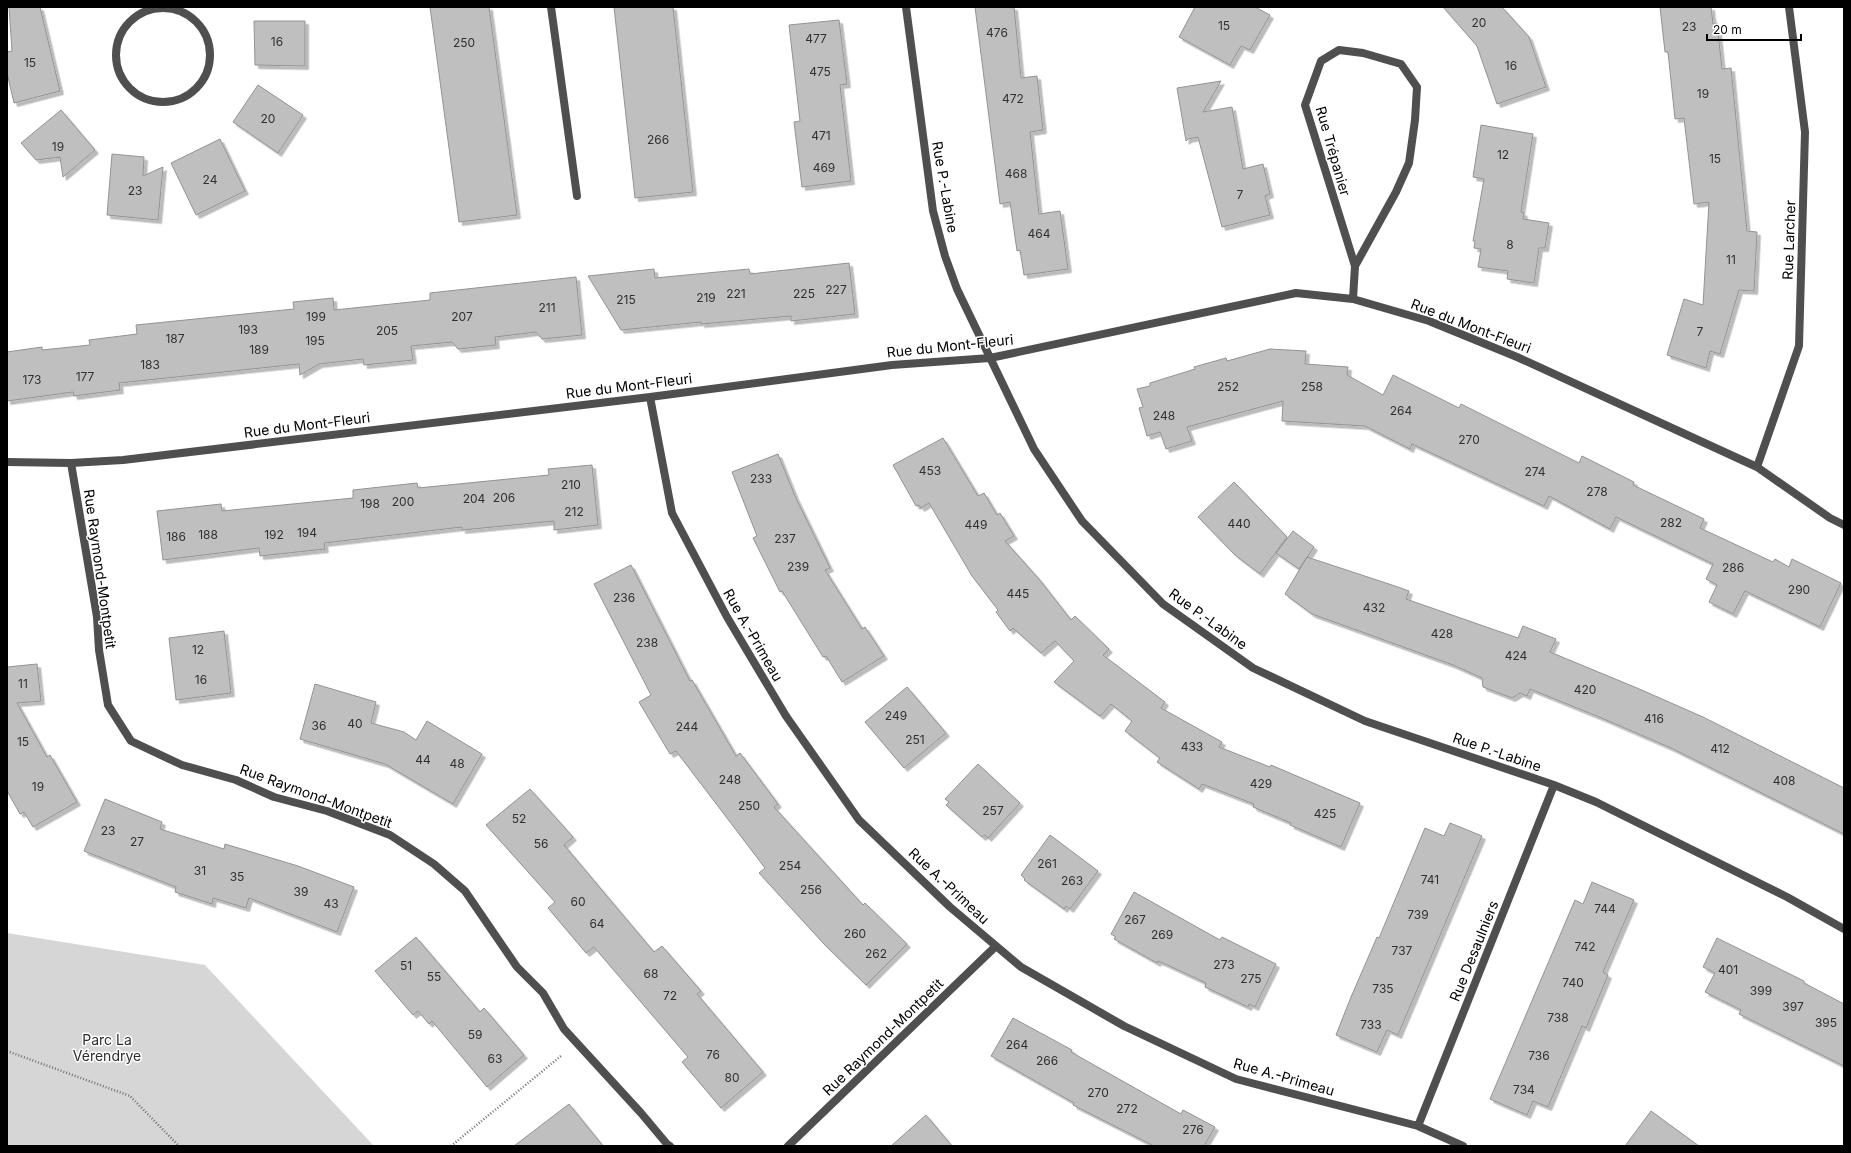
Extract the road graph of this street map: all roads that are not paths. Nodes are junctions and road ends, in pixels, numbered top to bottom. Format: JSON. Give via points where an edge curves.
{"nodes":[{"id":1,"x":551,"y":7,"type":"edge"},
{"id":2,"x":906,"y":7,"type":"edge"},
{"id":3,"x":1789,"y":7,"type":"edge"},
{"id":4,"x":157,"y":8,"type":"edge"},
{"id":5,"x":577,"y":196,"type":"dead end"},
{"id":6,"x":1355,"y":266,"type":"junction"},
{"id":7,"x":1353,"y":299,"type":"junction"},
{"id":8,"x":990,"y":358,"type":"junction"},
{"id":9,"x":650,"y":397,"type":"junction"},
{"id":10,"x":7,"y":462,"type":"edge"},
{"id":11,"x":71,"y":463,"type":"junction"},
{"id":12,"x":1757,"y":467,"type":"junction"},
{"id":13,"x":1844,"y":525,"type":"edge"},
{"id":14,"x":1554,"y":785,"type":"junction"},
{"id":15,"x":1844,"y":929,"type":"edge"},
{"id":16,"x":996,"y":946,"type":"junction"},
{"id":17,"x":1418,"y":1126,"type":"junction"},
{"id":18,"x":670,"y":1146,"type":"edge"},
{"id":19,"x":788,"y":1146,"type":"edge"},
{"id":20,"x":1463,"y":1146,"type":"edge"}],
"edges":[{"from":1,"to":5,"type":"street"},
{"from":2,"to":8,"type":"street","name":"Rue P.-Labine","via":[[933,211],[957,289]]},
{"from":3,"to":12,"type":"street","name":"Rue Larcher","via":[[1805,132],[1799,346]]},
{"from":4,"to":4,"type":"street","via":[[137,15],[126,26],[117,42],[116,59],[120,77],[130,89],[142,98],[170,102],[189,94],[202,81],[210,58],[208,39],[193,18],[176,10]]},
{"from":6,"to":6,"type":"street","name":"Rue Trépanier","via":[[1396,192],[1408,163],[1417,87],[1401,64],[1363,53],[1339,50],[1321,61],[1306,104]]},
{"from":6,"to":7,"type":"street","name":"Rue Trépanier"},
{"from":7,"to":8,"type":"street","name":"Rue du Mont-Fleuri","via":[[1296,293]]},
{"from":7,"to":12,"type":"street","name":"Rue du Mont-Fleuri","via":[[1429,321],[1517,357]]},
{"from":8,"to":9,"type":"street","name":"Rue du Mont-Fleuri","via":[[892,365]]},
{"from":8,"to":14,"type":"street","name":"Rue P.-Labine","via":[[1034,449],[1082,521],[1163,604],[1253,668],[1365,721]]},
{"from":9,"to":11,"type":"street","name":"Rue du Mont-Fleuri","via":[[123,460]]},
{"from":9,"to":16,"type":"street","name":"Rue A.-Primeau","via":[[672,513],[727,617],[786,716],[859,820],[950,907]]},
{"from":10,"to":11,"type":"street","name":"Rue du Mont-Fleuri"},
{"from":11,"to":18,"type":"street","name":"Rue Raymond-Montpetit","via":[[97,617],[99,650],[108,705],[131,741],[182,765],[236,780],[274,797],[327,811],[390,835],[434,864],[465,891],[517,967],[543,993],[564,1029]]},
{"from":12,"to":13,"type":"street","name":"Rue du Mont-Fleuri"},
{"from":14,"to":15,"type":"street","name":"Rue P.-Labine","via":[[1596,802],[1689,848]]},
{"from":14,"to":17,"type":"street","name":"Rue Desaulniers"},
{"from":16,"to":17,"type":"street","name":"Rue A.-Primeau","via":[[1021,967],[1124,1026],[1236,1079]]},
{"from":16,"to":19,"type":"street","name":"Rue Raymond-Montpetit"},
{"from":17,"to":20,"type":"street","name":"Rue A.-Primeau"}]}
